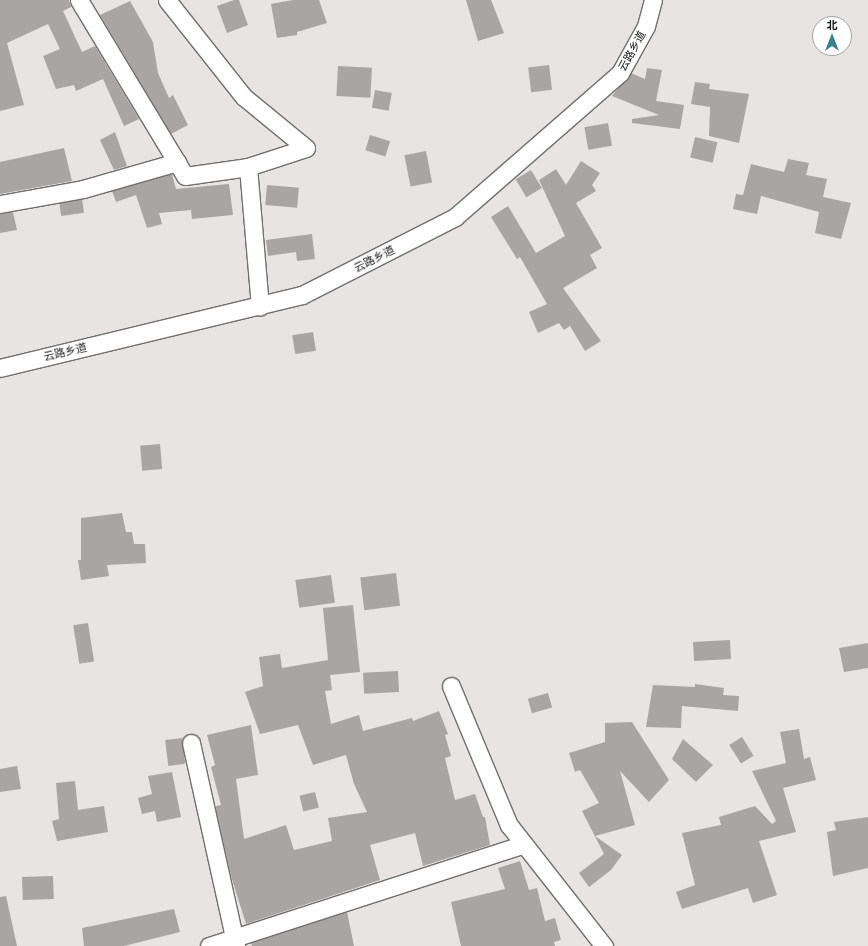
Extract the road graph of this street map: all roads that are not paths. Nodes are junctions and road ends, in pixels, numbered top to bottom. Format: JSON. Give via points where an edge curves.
{"nodes":[{"id":1,"x":79,"y":0,"type":"edge"},
{"id":2,"x":167,"y":0,"type":"edge"},
{"id":3,"x":653,"y":0,"type":"edge"},
{"id":4,"x":177,"y":162,"type":"junction"},
{"id":5,"x":248,"y":167,"type":"junction"},
{"id":6,"x":0,"y":204,"type":"edge"},
{"id":7,"x":260,"y":306,"type":"junction"},
{"id":8,"x":0,"y":368,"type":"edge"},
{"id":9,"x":451,"y":686,"type":"dead end"},
{"id":10,"x":191,"y":743,"type":"dead end"},
{"id":11,"x":524,"y":844,"type":"junction"},
{"id":12,"x":237,"y":942,"type":"edge"},
{"id":13,"x":209,"y":946,"type":"edge"},
{"id":14,"x":604,"y":946,"type":"edge"}],
"edges":[{"from":1,"to":4,"type":"street"},
{"from":2,"to":5,"type":"street","via":[[244,97],[306,148]]},
{"from":3,"to":7,"type":"street","name":"云路乡道","via":[[646,26],[620,73],[455,218],[302,295]]},
{"from":4,"to":5,"type":"street","via":[[185,176]]},
{"from":4,"to":6,"type":"street","via":[[83,189]]},
{"from":5,"to":7,"type":"street"},
{"from":7,"to":8,"type":"street","name":"云路乡道"},
{"from":9,"to":11,"type":"street","via":[[509,825]]},
{"from":10,"to":12,"type":"street"},
{"from":11,"to":12,"type":"street"},
{"from":11,"to":14,"type":"street"},
{"from":12,"to":13,"type":"street"}]}
